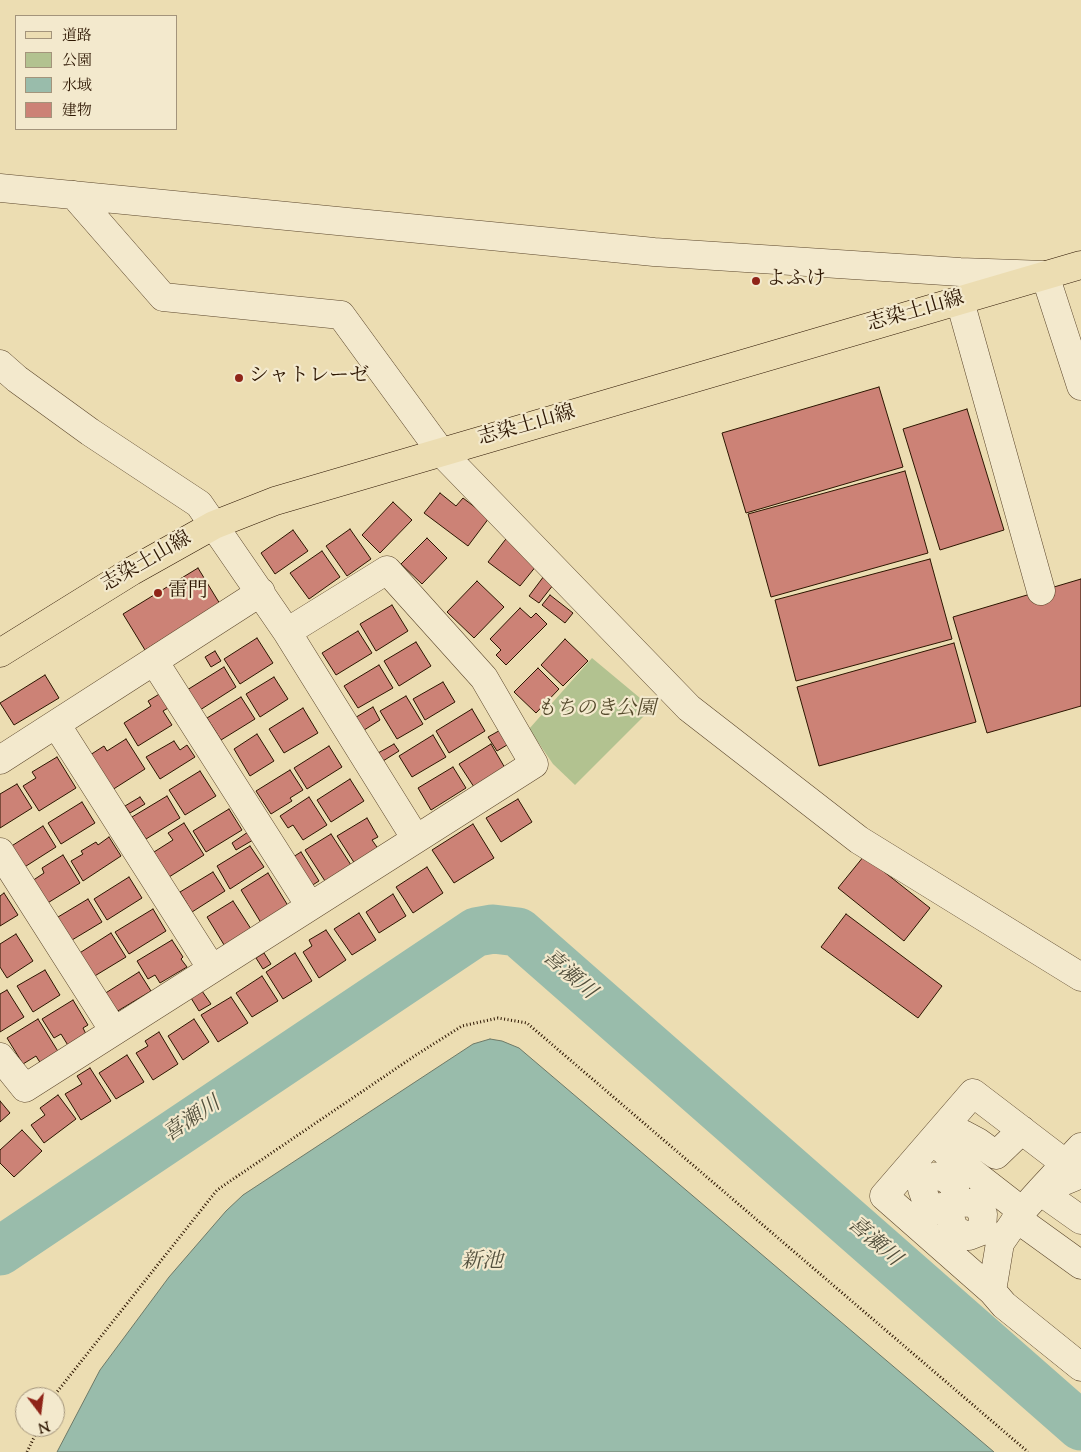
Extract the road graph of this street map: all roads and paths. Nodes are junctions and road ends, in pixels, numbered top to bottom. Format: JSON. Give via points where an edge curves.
{"nodes":[{"id":1,"x":0,"y":188,"type":"edge"},
{"id":2,"x":74,"y":195,"type":"junction"},
{"id":3,"x":1081,"y":265,"type":"edge"},
{"id":4,"x":1045,"y":275,"type":"junction"},
{"id":5,"x":960,"y":300,"type":"junction"},
{"id":6,"x":0,"y":364,"type":"edge"},
{"id":7,"x":1081,"y":386,"type":"edge"},
{"id":8,"x":441,"y":452,"type":"junction"},
{"id":9,"x":214,"y":525,"type":"junction"},
{"id":10,"x":1041,"y":591,"type":"dead end"},
{"id":11,"x":261,"y":592,"type":"junction"},
{"id":12,"x":287,"y":632,"type":"junction"},
{"id":13,"x":0,"y":653,"type":"edge"},
{"id":14,"x":154,"y":661,"type":"junction"},
{"id":15,"x":56,"y":724,"type":"junction"},
{"id":16,"x":0,"y":760,"type":"edge"},
{"id":17,"x":416,"y":839,"type":"junction"},
{"id":18,"x":0,"y":852,"type":"edge"},
{"id":19,"x":310,"y":906,"type":"junction"},
{"id":20,"x":212,"y":969,"type":"junction"},
{"id":21,"x":1081,"y":977,"type":"edge"},
{"id":22,"x":114,"y":1031,"type":"junction"},
{"id":23,"x":0,"y":1056,"type":"edge"},
{"id":24,"x":1022,"y":1130,"type":"junction"},
{"id":25,"x":940,"y":1147,"type":"junction"},
{"id":26,"x":1077,"y":1165,"type":"edge"},
{"id":27,"x":919,"y":1172,"type":"junction"},
{"id":28,"x":1040,"y":1191,"type":"junction"},
{"id":29,"x":955,"y":1202,"type":"dead end"},
{"id":30,"x":1019,"y":1215,"type":"junction"},
{"id":31,"x":1081,"y":1220,"type":"edge"},
{"id":32,"x":1000,"y":1242,"type":"junction"},
{"id":33,"x":1081,"y":1265,"type":"edge"},
{"id":34,"x":971,"y":1273,"type":"junction"},
{"id":35,"x":992,"y":1291,"type":"junction"},
{"id":36,"x":1080,"y":1363,"type":"edge"},
{"id":37,"x":59,"y":1387,"type":"edge"},
{"id":38,"x":34,"y":1437,"type":"edge"},
{"id":39,"x":27,"y":1452,"type":"edge"},
{"id":40,"x":1028,"y":1452,"type":"edge"}],
"edges":[{"from":1,"to":2,"type":"street"},
{"from":2,"to":4,"type":"street","via":[[654,252]]},
{"from":2,"to":8,"type":"street","via":[[163,297],[341,314]]},
{"from":3,"to":4,"type":"main road","name":"志染土山線"},
{"from":4,"to":5,"type":"main road","name":"志染土山線"},
{"from":4,"to":7,"type":"street"},
{"from":5,"to":8,"type":"main road","name":"志染土山線"},
{"from":5,"to":10,"type":"street"},
{"from":6,"to":9,"type":"street","via":[[90,432],[199,504]]},
{"from":8,"to":9,"type":"main road","name":"志染土山線","via":[[275,501]]},
{"from":8,"to":21,"type":"street","via":[[690,708],[859,840]]},
{"from":9,"to":11,"type":"street"},
{"from":9,"to":13,"type":"main road","name":"志染土山線","via":[[132,571]]},
{"from":11,"to":12,"type":"street"},
{"from":11,"to":14,"type":"street"},
{"from":12,"to":17,"type":"street"},
{"from":12,"to":17,"type":"street","via":[[387,570],[484,678],[534,764]]},
{"from":14,"to":15,"type":"street"},
{"from":14,"to":19,"type":"street"},
{"from":15,"to":16,"type":"street"},
{"from":15,"to":20,"type":"street"},
{"from":17,"to":19,"type":"street"},
{"from":18,"to":22,"type":"street"},
{"from":19,"to":20,"type":"street"},
{"from":20,"to":22,"type":"street"},
{"from":22,"to":23,"type":"street","via":[[26,1088]]},
{"from":24,"to":25,"type":"street","via":[[996,1155],[963,1134]]},
{"from":24,"to":25,"type":"street","via":[[973,1093]]},
{"from":24,"to":26,"type":"street"},
{"from":25,"to":27,"type":"street"},
{"from":25,"to":30,"type":"street"},
{"from":26,"to":28,"type":"street"},
{"from":27,"to":29,"type":"street","via":[[926,1200],[935,1210]]},
{"from":27,"to":34,"type":"street","via":[[884,1196]]},
{"from":28,"to":30,"type":"street"},
{"from":28,"to":31,"type":"street"},
{"from":30,"to":32,"type":"street"},
{"from":30,"to":33,"type":"street"},
{"from":32,"to":34,"type":"street"},
{"from":32,"to":35,"type":"street"},
{"from":34,"to":35,"type":"street"},
{"from":35,"to":36,"type":"street","via":[[1004,1305]]},
{"from":37,"to":40,"type":"path","via":[[217,1190],[462,1026],[498,1018],[527,1023]]},
{"from":38,"to":39,"type":"path"}]}
